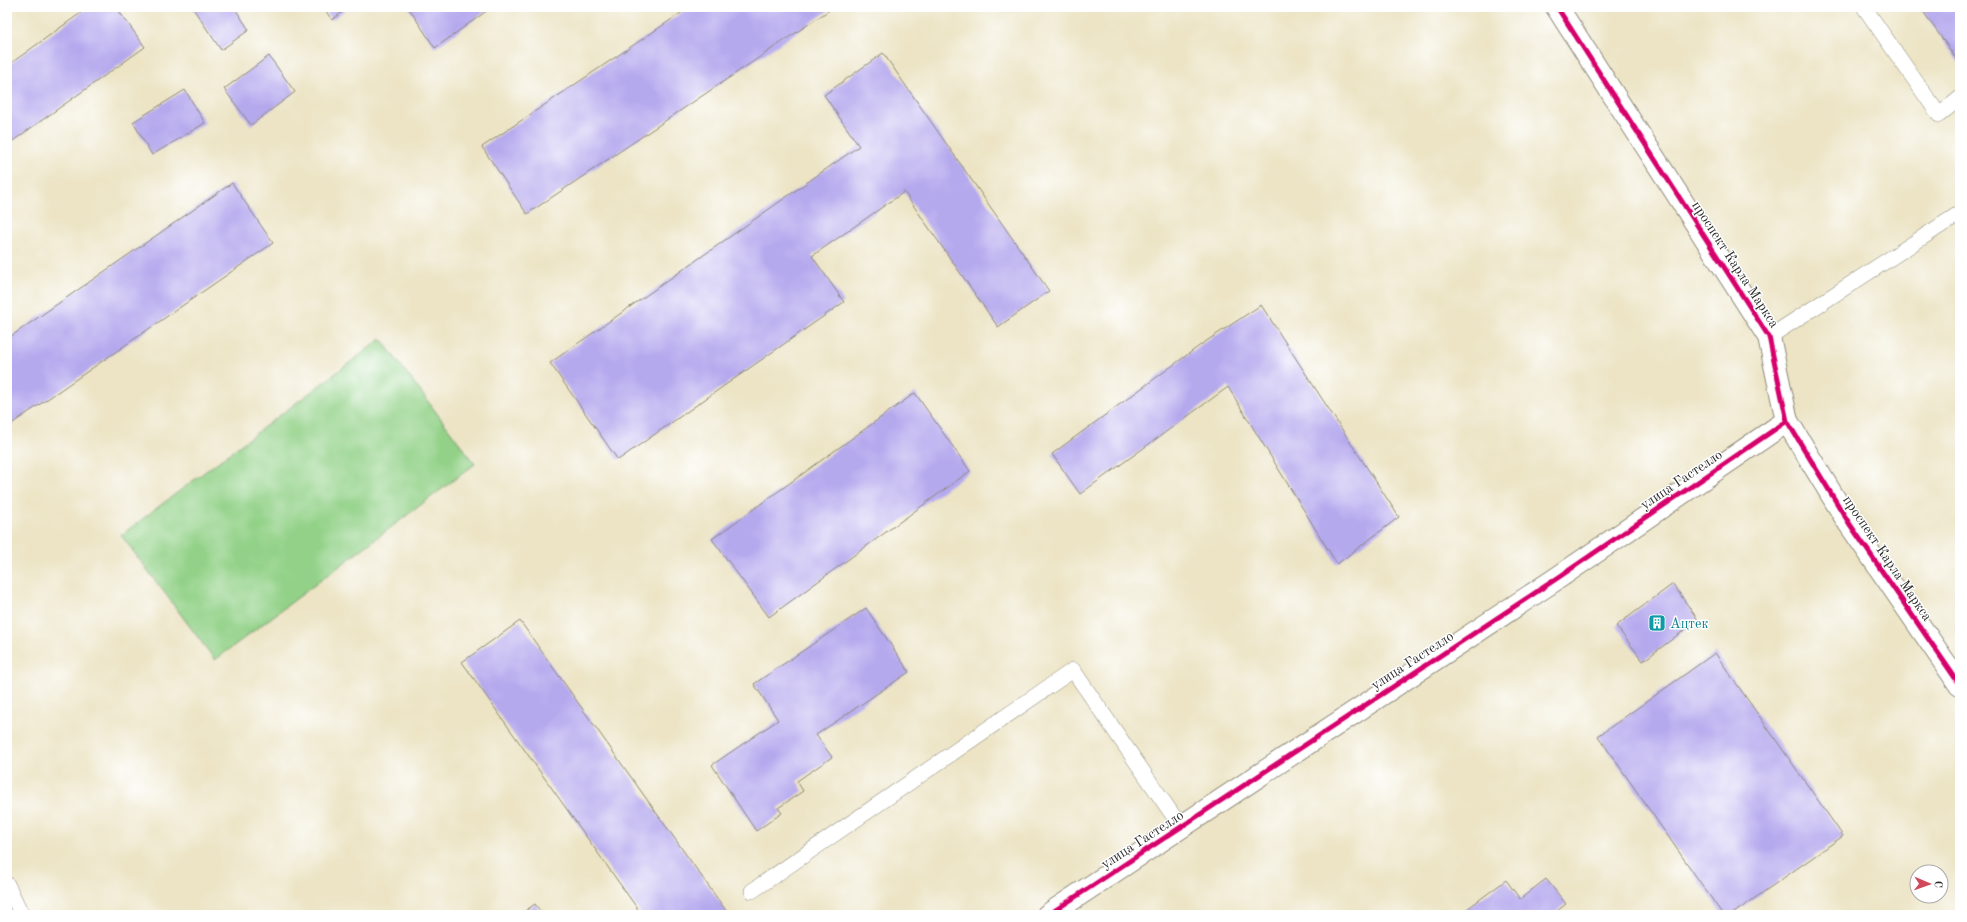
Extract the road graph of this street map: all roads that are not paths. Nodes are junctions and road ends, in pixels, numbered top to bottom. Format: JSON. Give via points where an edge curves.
{"nodes":[{"id":1,"x":1558,"y":7,"type":"edge"},
{"id":2,"x":1864,"y":7,"type":"edge"},
{"id":3,"x":1960,"y":98,"type":"edge"},
{"id":4,"x":1960,"y":213,"type":"edge"},
{"id":5,"x":1769,"y":337,"type":"junction"},
{"id":6,"x":1787,"y":421,"type":"junction"},
{"id":7,"x":1960,"y":685,"type":"edge"},
{"id":8,"x":1181,"y":827,"type":"junction"},
{"id":9,"x":7,"y":884,"type":"edge"},
{"id":10,"x":752,"y":891,"type":"dead end"},
{"id":11,"x":22,"y":915,"type":"edge"},
{"id":12,"x":1048,"y":915,"type":"edge"}],
"edges":[{"from":1,"to":5,"type":"street","name":"проспект Карла Маркса"},
{"from":2,"to":3,"type":"lane","via":[[1939,115]]},
{"from":4,"to":5,"type":"lane"},
{"from":5,"to":6,"type":"street","name":"проспект Карла Маркса"},
{"from":6,"to":7,"type":"street","name":"проспект Карла Маркса","via":[[1849,523]]},
{"from":6,"to":8,"type":"street","name":"улица Гастелло","via":[[1559,577]]},
{"from":8,"to":10,"type":"lane","via":[[1074,670]]},
{"from":8,"to":12,"type":"street","name":"улица Гастелло"},
{"from":9,"to":11,"type":"lane"}]}
